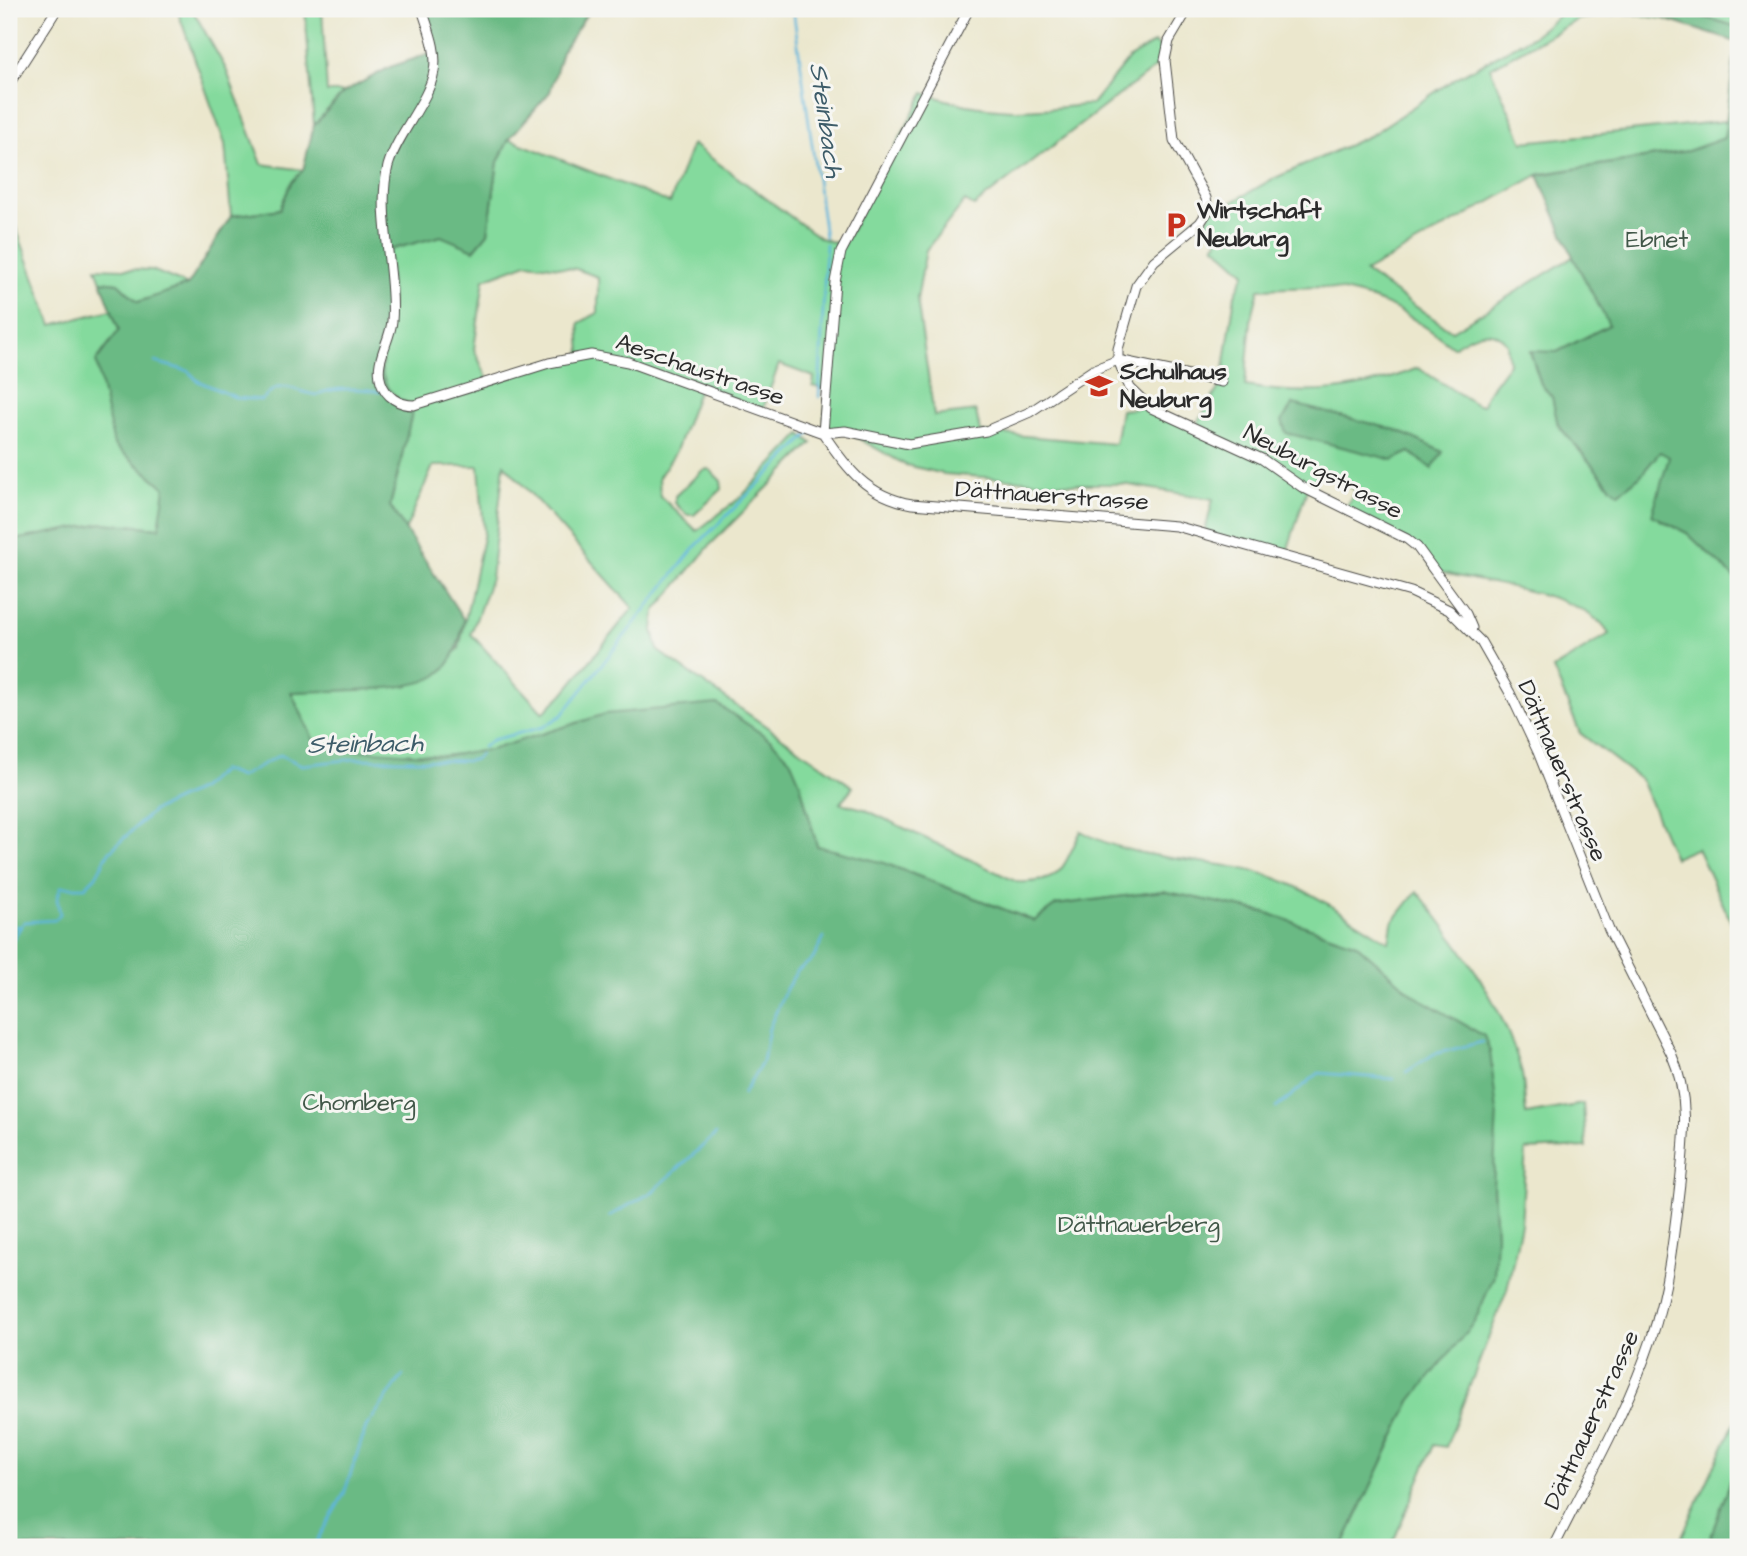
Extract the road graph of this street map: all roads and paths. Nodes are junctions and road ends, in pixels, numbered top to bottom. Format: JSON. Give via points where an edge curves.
{"nodes":[{"id":1,"x":57,"y":9,"type":"edge"},
{"id":2,"x":422,"y":9,"type":"edge"},
{"id":3,"x":969,"y":9,"type":"edge"},
{"id":4,"x":1188,"y":9,"type":"edge"},
{"id":5,"x":9,"y":84,"type":"edge"},
{"id":6,"x":1118,"y":360,"type":"junction"},
{"id":7,"x":1222,"y":382,"type":"dead end"},
{"id":8,"x":823,"y":433,"type":"junction"},
{"id":9,"x":1474,"y":633,"type":"junction"},
{"id":10,"x":1554,"y":1547,"type":"edge"}],
"edges":[{"from":1,"to":5,"type":"street"},
{"from":2,"to":8,"type":"street","name":"Aeschaustrasse","via":[[435,68],[393,154],[386,184],[392,320],[379,366],[381,382],[391,397],[414,405],[549,363],[591,355],[628,362]]},
{"from":3,"to":8,"type":"street","via":[[841,252]]},
{"from":4,"to":6,"type":"street","via":[[1169,41],[1165,60],[1174,140],[1208,211],[1138,282],[1118,345]]},
{"from":6,"to":7,"type":"street"},
{"from":6,"to":8,"type":"street","name":"Aeschaustrasse","via":[[1093,370],[1040,407],[986,431],[909,444],[845,431]]},
{"from":6,"to":9,"type":"street","name":"Neuburgstrasse","via":[[1127,383],[1147,405],[1262,459],[1307,489],[1410,540],[1463,610]]},
{"from":8,"to":9,"type":"street","name":"Dättnauerstrasse","via":[[853,476],[880,495],[901,502],[1191,529],[1422,595],[1449,610]]},
{"from":9,"to":10,"type":"street","name":"Dättnauerstrasse","via":[[1510,693],[1603,918],[1671,1053],[1686,1114],[1664,1297],[1651,1340]]}]}
